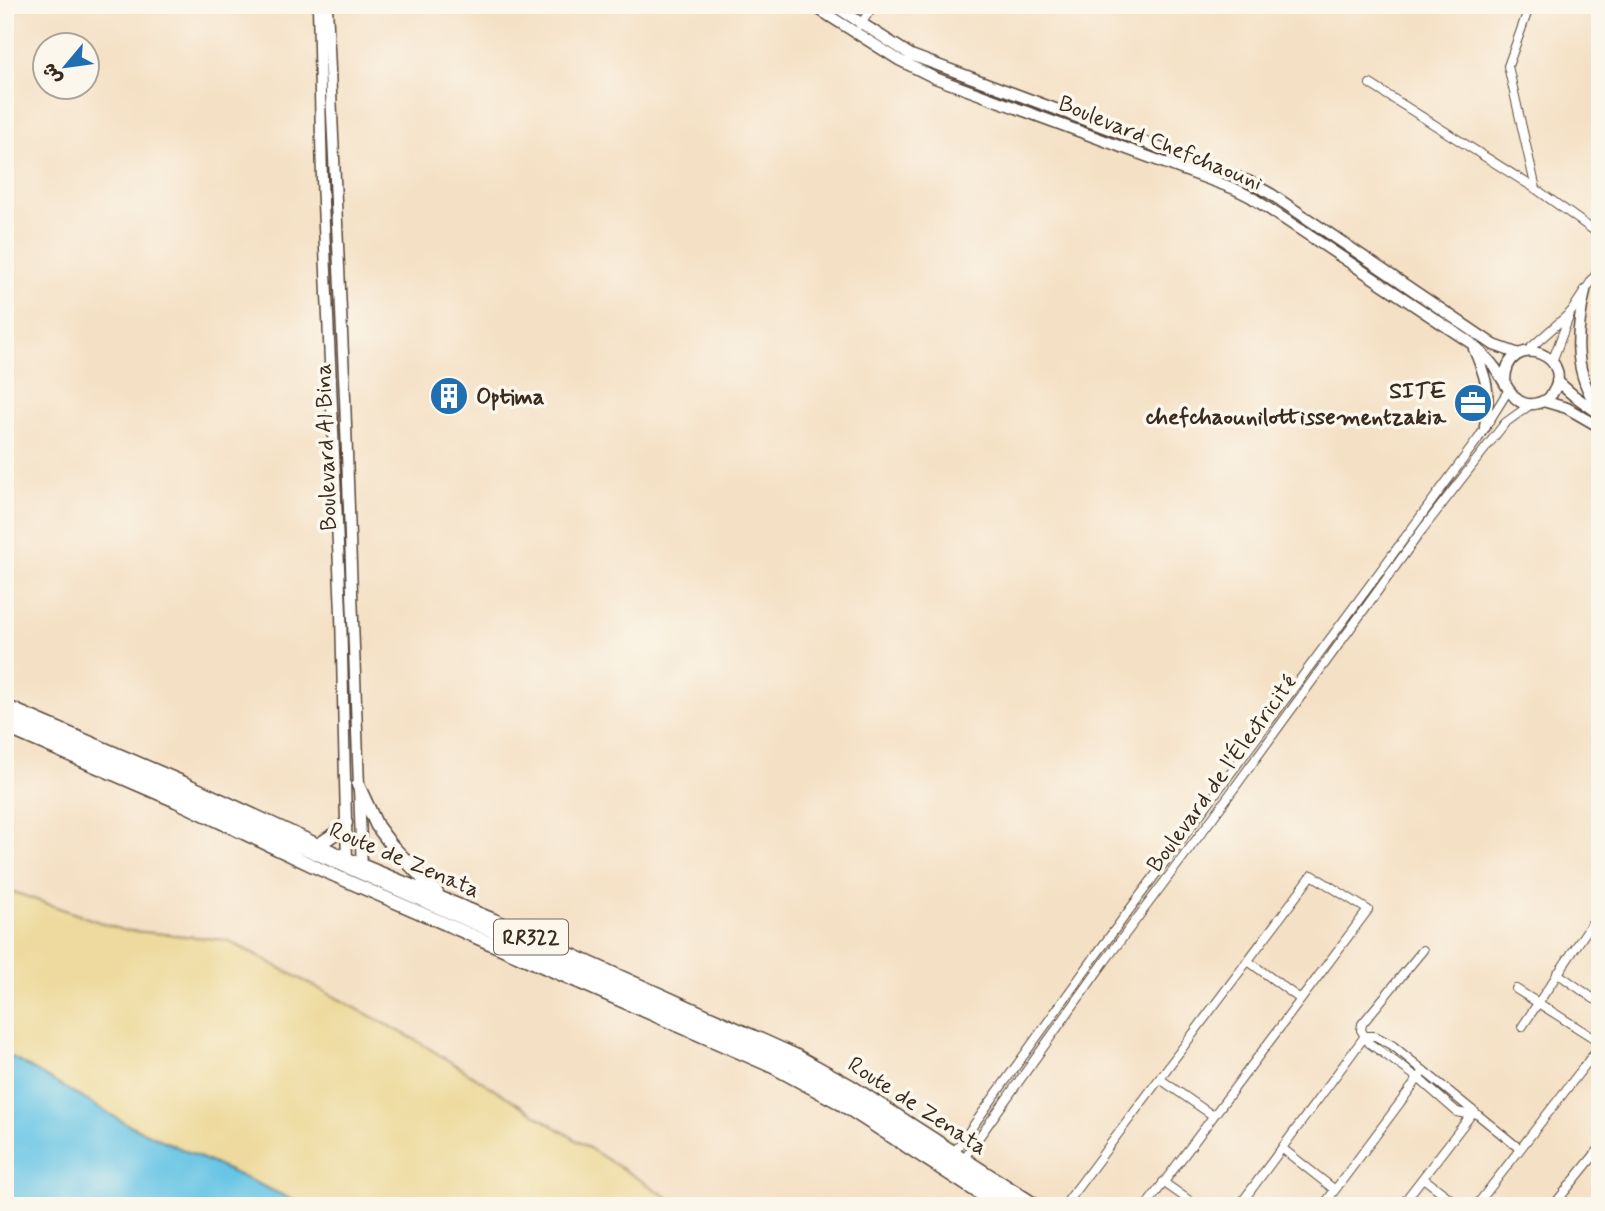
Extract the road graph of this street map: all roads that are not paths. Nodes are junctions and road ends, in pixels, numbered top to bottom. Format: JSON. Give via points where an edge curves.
{"nodes":[{"id":1,"x":318,"y":5,"type":"edge"},
{"id":2,"x":327,"y":5,"type":"edge"},
{"id":3,"x":812,"y":5,"type":"edge"},
{"id":4,"x":833,"y":5,"type":"edge"},
{"id":5,"x":874,"y":5,"type":"edge"},
{"id":6,"x":1530,"y":5,"type":"edge"},
{"id":7,"x":858,"y":28,"type":"junction"},
{"id":8,"x":1370,"y":84,"type":"dead end"},
{"id":9,"x":1536,"y":189,"type":"junction"},
{"id":10,"x":1600,"y":234,"type":"edge"},
{"id":11,"x":1600,"y":268,"type":"edge"},
{"id":12,"x":1585,"y":292,"type":"junction"},
{"id":13,"x":1571,"y":312,"type":"junction"},
{"id":14,"x":1471,"y":344,"type":"junction"},
{"id":15,"x":1523,"y":352,"type":"junction"},
{"id":16,"x":1552,"y":362,"type":"junction"},
{"id":17,"x":1558,"y":381,"type":"junction"},
{"id":18,"x":1506,"y":386,"type":"junction"},
{"id":19,"x":1543,"y":401,"type":"junction"},
{"id":20,"x":1530,"y":405,"type":"junction"},
{"id":21,"x":1600,"y":412,"type":"edge"},
{"id":22,"x":1485,"y":426,"type":"junction"},
{"id":23,"x":1600,"y":427,"type":"edge"},
{"id":24,"x":5,"y":708,"type":"edge"},
{"id":25,"x":5,"y":716,"type":"edge"},
{"id":26,"x":5,"y":727,"type":"edge"},
{"id":27,"x":358,"y":785,"type":"junction"},
{"id":28,"x":346,"y":823,"type":"junction"},
{"id":29,"x":318,"y":845,"type":"junction"},
{"id":30,"x":346,"y":867,"type":"junction"},
{"id":31,"x":362,"y":874,"type":"junction"},
{"id":32,"x":443,"y":898,"type":"junction"},
{"id":33,"x":1600,"y":911,"type":"edge"},
{"id":34,"x":1423,"y":950,"type":"dead end"},
{"id":35,"x":1248,"y":961,"type":"junction"},
{"id":36,"x":1558,"y":974,"type":"junction"},
{"id":37,"x":1516,"y":989,"type":"dead end"},
{"id":38,"x":1300,"y":999,"type":"junction"},
{"id":39,"x":1600,"y":1000,"type":"edge"},
{"id":40,"x":1537,"y":1003,"type":"junction"},
{"id":41,"x":1522,"y":1027,"type":"dead end"},
{"id":42,"x":1365,"y":1036,"type":"junction"},
{"id":43,"x":1600,"y":1044,"type":"edge"},
{"id":44,"x":1424,"y":1070,"type":"junction"},
{"id":45,"x":1418,"y":1078,"type":"junction"},
{"id":46,"x":1160,"y":1079,"type":"junction"},
{"id":47,"x":1474,"y":1111,"type":"junction"},
{"id":48,"x":1212,"y":1115,"type":"junction"},
{"id":49,"x":1600,"y":1148,"type":"edge"},
{"id":50,"x":1283,"y":1149,"type":"junction"},
{"id":51,"x":1520,"y":1149,"type":"junction"},
{"id":52,"x":954,"y":1163,"type":"junction"},
{"id":53,"x":1423,"y":1178,"type":"junction"},
{"id":54,"x":1163,"y":1182,"type":"junction"},
{"id":55,"x":1335,"y":1190,"type":"junction"},
{"id":56,"x":999,"y":1206,"type":"edge"},
{"id":57,"x":1017,"y":1206,"type":"edge"},
{"id":58,"x":1029,"y":1206,"type":"edge"},
{"id":59,"x":1037,"y":1206,"type":"edge"},
{"id":60,"x":1064,"y":1206,"type":"edge"},
{"id":61,"x":1146,"y":1206,"type":"edge"},
{"id":62,"x":1197,"y":1206,"type":"edge"},
{"id":63,"x":1239,"y":1206,"type":"edge"},
{"id":64,"x":1323,"y":1206,"type":"edge"},
{"id":65,"x":1401,"y":1206,"type":"edge"},
{"id":66,"x":1460,"y":1206,"type":"edge"},
{"id":67,"x":1476,"y":1206,"type":"edge"},
{"id":68,"x":1553,"y":1206,"type":"edge"}],
"edges":[{"from":1,"to":28,"type":"street","name":"Boulevard Al Bina"},
{"from":2,"to":27,"type":"street","name":"Boulevard Al Bina"},
{"from":3,"to":7,"type":"street","name":"Boulevard Chefchaouni"},
{"from":4,"to":7,"type":"street","name":"Boulevard Chefchaouni"},
{"from":5,"to":7,"type":"street"},
{"from":6,"to":9,"type":"street","via":[[1508,66]]},
{"from":7,"to":14,"type":"street","name":"Boulevard Chefchaouni","via":[[898,60],[936,78],[1243,193]]},
{"from":7,"to":15,"type":"street","name":"Boulevard Chefchaouni","via":[[911,55],[1248,181],[1494,345]]},
{"from":8,"to":9,"type":"street"},
{"from":9,"to":10,"type":"street"},
{"from":11,"to":12,"type":"street"},
{"from":12,"to":13,"type":"street"},
{"from":12,"to":21,"type":"street","via":[[1578,352],[1582,378]]},
{"from":13,"to":15,"type":"street"},
{"from":13,"to":16,"type":"street"},
{"from":14,"to":18,"type":"street","name":"Boulevard Chefchaouni","via":[[1489,360]]},
{"from":14,"to":22,"type":"street","via":[[1487,379]]},
{"from":15,"to":16,"type":"street","name":"Boulevard Chefchaouni","via":[[1544,354]]},
{"from":15,"to":18,"type":"street","via":[[1507,365]]},
{"from":16,"to":17,"type":"street"},
{"from":17,"to":19,"type":"street"},
{"from":17,"to":21,"type":"street"},
{"from":18,"to":20,"type":"street","name":"Boulevard Chefchaouni","via":[[1521,403]]},
{"from":18,"to":22,"type":"street","name":"Boulevard de l'Électricité"},
{"from":19,"to":20,"type":"street"},
{"from":19,"to":23,"type":"street","via":[[1567,408]]},
{"from":20,"to":52,"type":"street","name":"Boulevard de l'Électricité","via":[[1504,423],[1422,530]]},
{"from":22,"to":52,"type":"street","name":"Boulevard de l'Électricité"},
{"from":24,"to":29,"type":"main road","name":"Route de Zenata","number":"RR322"},
{"from":24,"to":30,"type":"main road","name":"Route de Zenata","number":"RR322","via":[[183,787]]},
{"from":25,"to":30,"type":"main road","name":"Route de Zenata","number":"RR322"},
{"from":26,"to":30,"type":"main road","name":"Route de Zenata","number":"RR322","via":[[176,801]]},
{"from":27,"to":31,"type":"street","name":"Boulevard Al Bina"},
{"from":27,"to":32,"type":"main road","via":[[384,836]]},
{"from":28,"to":29,"type":"main road"},
{"from":28,"to":30,"type":"street","name":"Boulevard Al Bina"},
{"from":29,"to":30,"type":"main road","name":"Route de Zenata","number":"RR322"},
{"from":30,"to":31,"type":"main road","name":"Route de Zenata","number":"RR322"},
{"from":30,"to":31,"type":"main road","name":"Route de Zenata","number":"RR322"},
{"from":31,"to":32,"type":"main road","name":"Route de Zenata","number":"RR322"},
{"from":31,"to":52,"type":"main road","name":"Route de Zenata","number":"RR322","via":[[779,1070]]},
{"from":32,"to":52,"type":"main road","name":"Route de Zenata","number":"RR322","via":[[797,1056],[850,1086]]},
{"from":33,"to":36,"type":"street"},
{"from":34,"to":42,"type":"street","via":[[1363,1024]]},
{"from":35,"to":38,"type":"street"},
{"from":35,"to":38,"type":"street","via":[[1312,875],[1368,910]]},
{"from":35,"to":46,"type":"street"},
{"from":36,"to":39,"type":"street"},
{"from":36,"to":40,"type":"street"},
{"from":37,"to":40,"type":"street"},
{"from":38,"to":48,"type":"street"},
{"from":40,"to":41,"type":"street"},
{"from":40,"to":43,"type":"street"},
{"from":42,"to":44,"type":"street","via":[[1384,1040]]},
{"from":42,"to":45,"type":"street"},
{"from":42,"to":50,"type":"street"},
{"from":43,"to":51,"type":"street"},
{"from":44,"to":45,"type":"street"},
{"from":44,"to":47,"type":"street"},
{"from":45,"to":47,"type":"street","via":[[1457,1112]]},
{"from":45,"to":55,"type":"street"},
{"from":46,"to":48,"type":"street"},
{"from":46,"to":60,"type":"street"},
{"from":47,"to":51,"type":"street"},
{"from":47,"to":53,"type":"street"},
{"from":48,"to":54,"type":"street"},
{"from":49,"to":68,"type":"street"},
{"from":50,"to":55,"type":"street"},
{"from":50,"to":63,"type":"street"},
{"from":51,"to":67,"type":"street"},
{"from":52,"to":56,"type":"main road","name":"Route de Zenata","number":"RR322"},
{"from":52,"to":57,"type":"main road","name":"Route de Zenata","number":"RR322"},
{"from":52,"to":58,"type":"main road","name":"Route de Zenata","number":"RR322"},
{"from":52,"to":59,"type":"main road","name":"Route de Zenata","number":"RR322"},
{"from":53,"to":65,"type":"street"},
{"from":53,"to":66,"type":"street"},
{"from":54,"to":61,"type":"street"},
{"from":54,"to":62,"type":"street"},
{"from":55,"to":64,"type":"street"}]}
